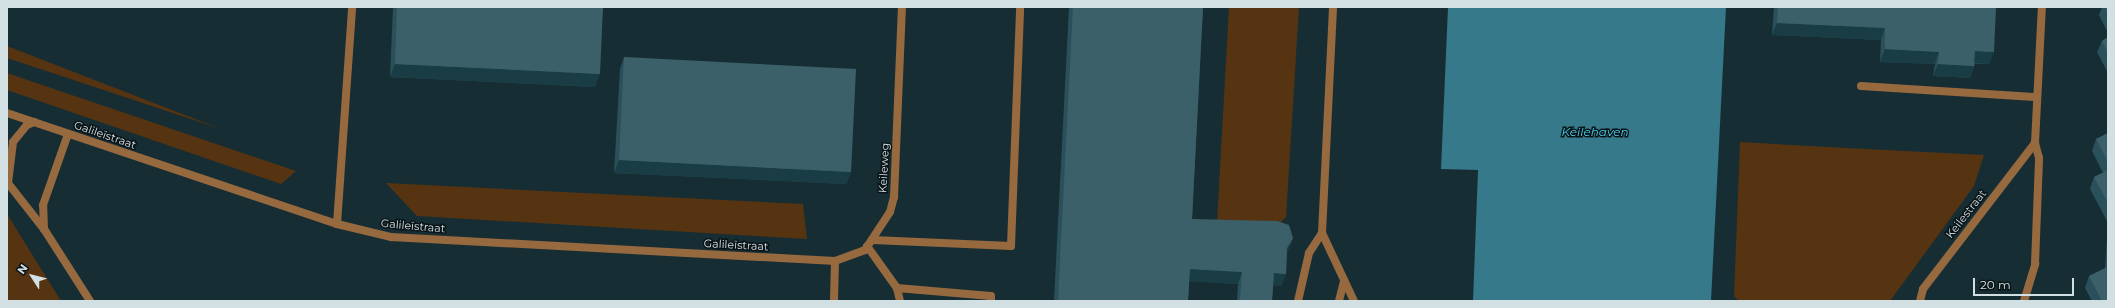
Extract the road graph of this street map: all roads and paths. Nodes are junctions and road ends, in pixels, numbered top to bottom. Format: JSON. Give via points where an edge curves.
{"nodes":[{"id":1,"x":352,"y":7,"type":"edge"},
{"id":2,"x":902,"y":7,"type":"edge"},
{"id":3,"x":1020,"y":7,"type":"edge"},
{"id":4,"x":1333,"y":7,"type":"edge"},
{"id":5,"x":2042,"y":7,"type":"edge"},
{"id":6,"x":1861,"y":86,"type":"dead end"},
{"id":7,"x":2038,"y":97,"type":"junction"},
{"id":8,"x":7,"y":113,"type":"edge"},
{"id":9,"x":34,"y":122,"type":"junction"},
{"id":10,"x":68,"y":134,"type":"junction"},
{"id":11,"x":2035,"y":143,"type":"junction"},
{"id":12,"x":8,"y":182,"type":"edge"},
{"id":13,"x":337,"y":224,"type":"junction"},
{"id":14,"x":44,"y":229,"type":"junction"},
{"id":15,"x":1322,"y":233,"type":"junction"},
{"id":16,"x":870,"y":243,"type":"junction"},
{"id":17,"x":835,"y":261,"type":"junction"},
{"id":18,"x":1344,"y":281,"type":"junction"},
{"id":19,"x":897,"y":288,"type":"junction"},
{"id":20,"x":90,"y":301,"type":"edge"},
{"id":21,"x":834,"y":301,"type":"edge"},
{"id":22,"x":900,"y":301,"type":"edge"},
{"id":23,"x":991,"y":301,"type":"edge"},
{"id":24,"x":1298,"y":301,"type":"edge"},
{"id":25,"x":1339,"y":301,"type":"edge"},
{"id":26,"x":1354,"y":301,"type":"edge"},
{"id":27,"x":1920,"y":301,"type":"edge"},
{"id":28,"x":2024,"y":301,"type":"edge"}],
"edges":[{"from":1,"to":13,"type":"street"},
{"from":2,"to":16,"type":"street","name":"Keileweg","via":[[894,197],[890,212]]},
{"from":3,"to":16,"type":"street","via":[[1011,246]]},
{"from":4,"to":15,"type":"street"},
{"from":5,"to":7,"type":"street"},
{"from":6,"to":7,"type":"street"},
{"from":7,"to":11,"type":"street"},
{"from":8,"to":9,"type":"street","name":"Galileïstraat"},
{"from":9,"to":10,"type":"street","name":"Galileïstraat"},
{"from":9,"to":12,"type":"street","via":[[27,125],[13,142]]},
{"from":10,"to":13,"type":"street","name":"Galileïstraat"},
{"from":10,"to":14,"type":"street","via":[[42,205]]},
{"from":11,"to":27,"type":"street","name":"Keilestraat","via":[[1923,289]]},
{"from":11,"to":28,"type":"street","via":[[2039,158],[2035,264]]},
{"from":12,"to":14,"type":"street"},
{"from":13,"to":17,"type":"street","name":"Galileïstraat","via":[[391,237]]},
{"from":14,"to":20,"type":"street"},
{"from":15,"to":18,"type":"street"},
{"from":15,"to":24,"type":"street","via":[[1309,252]]},
{"from":16,"to":17,"type":"street","name":"Keileweg","via":[[853,257]]},
{"from":16,"to":19,"type":"street"},
{"from":17,"to":21,"type":"street"},
{"from":18,"to":25,"type":"street"},
{"from":18,"to":26,"type":"street"},
{"from":19,"to":22,"type":"street"},
{"from":19,"to":23,"type":"street","via":[[991,296]]}]}
